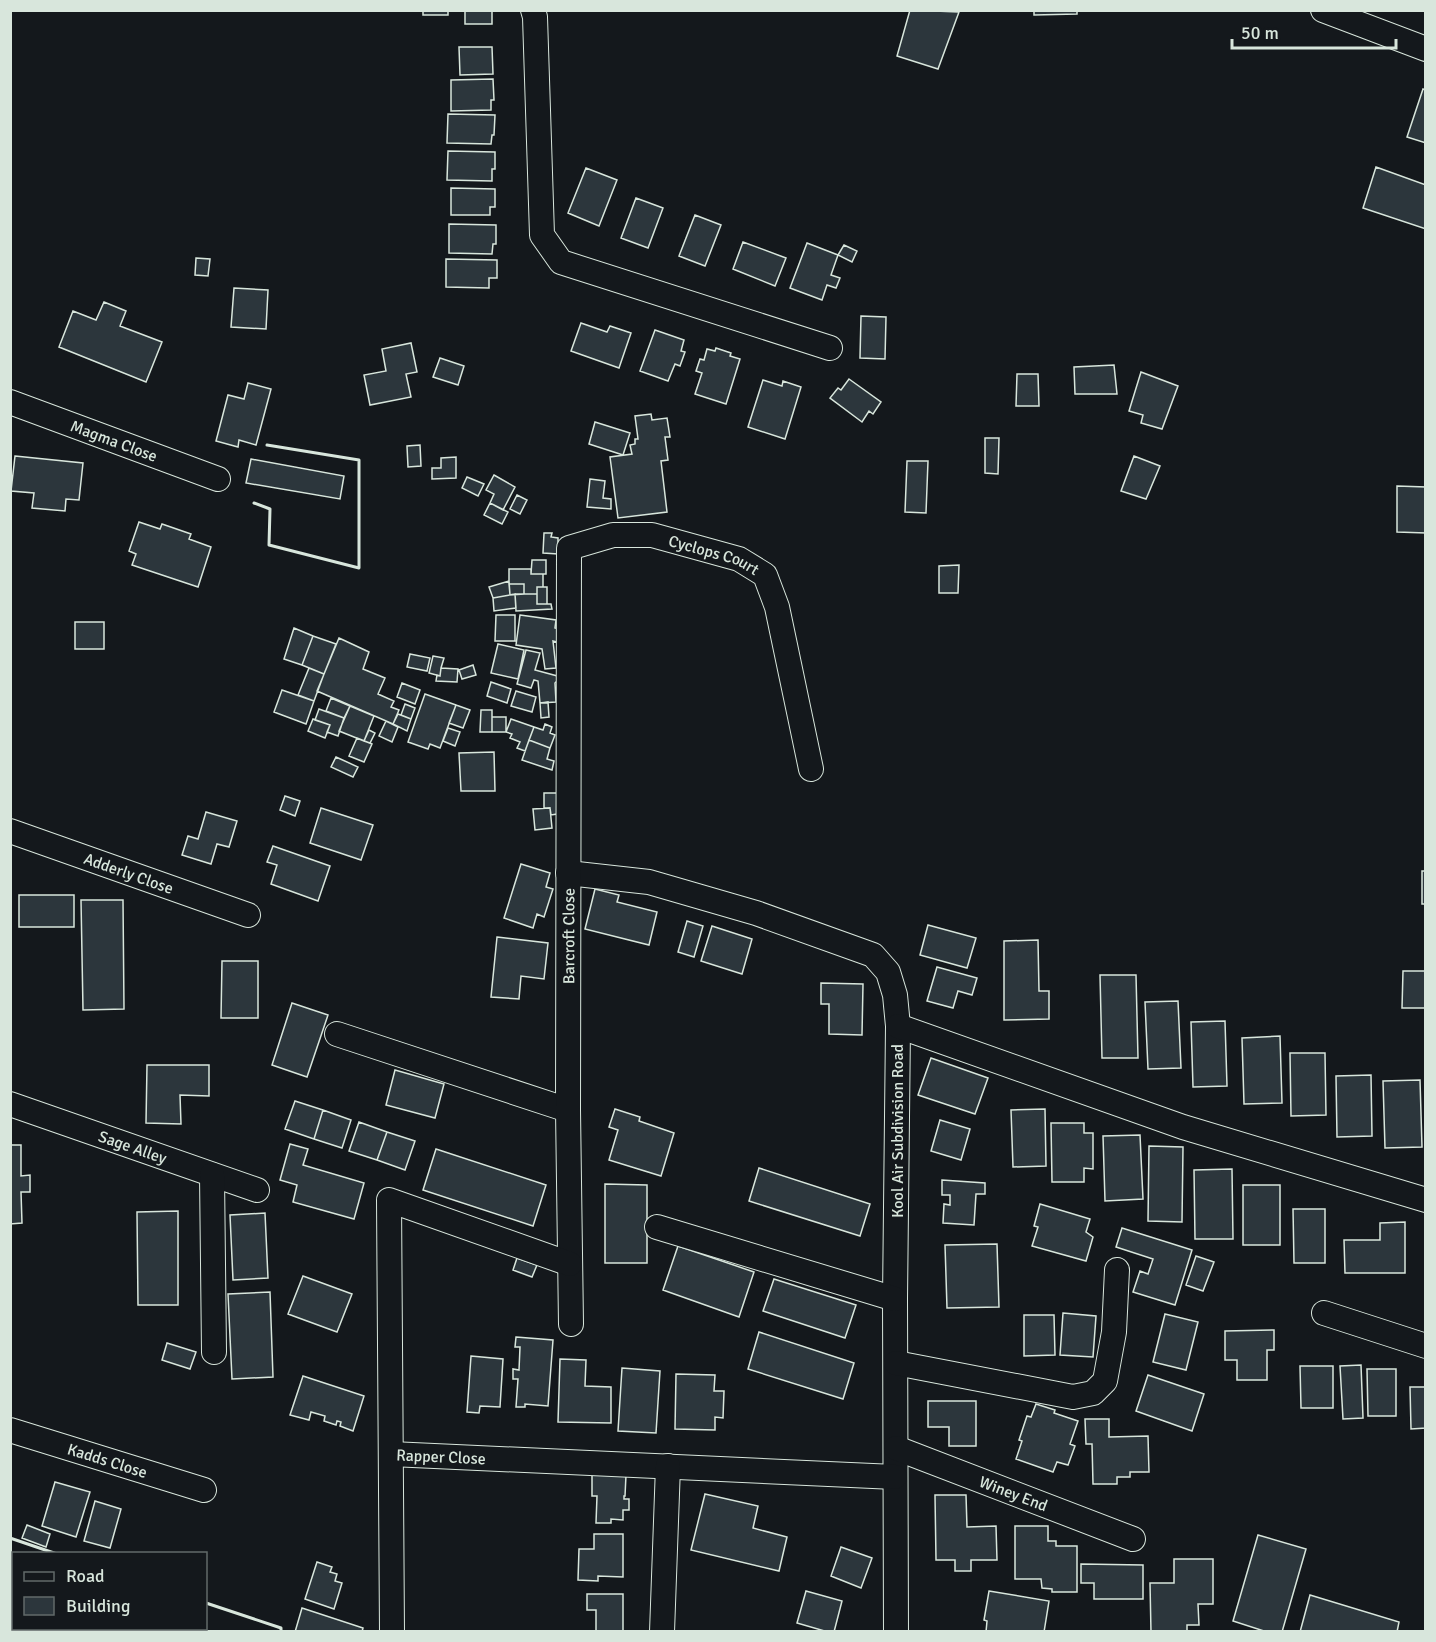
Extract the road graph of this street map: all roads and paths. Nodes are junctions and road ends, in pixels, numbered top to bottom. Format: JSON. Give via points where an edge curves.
{"nodes":[{"id":1,"x":533,"y":10,"type":"edge"},
{"id":2,"x":1323,"y":10,"type":"edge"},
{"id":3,"x":1425,"y":49,"type":"edge"},
{"id":4,"x":830,"y":348,"type":"dead end"},
{"id":5,"x":10,"y":402,"type":"edge"},
{"id":6,"x":218,"y":479,"type":"dead end"},
{"id":7,"x":569,"y":548,"type":"joint"},
{"id":8,"x":811,"y":769,"type":"dead end"},
{"id":9,"x":10,"y":831,"type":"edge"},
{"id":10,"x":568,"y":873,"type":"junction"},
{"id":11,"x":248,"y":915,"type":"dead end"},
{"id":12,"x":898,"y":1026,"type":"junction"},
{"id":13,"x":337,"y":1034,"type":"dead end"},
{"id":14,"x":10,"y":1104,"type":"edge"},
{"id":15,"x":568,"y":1110,"type":"junction"},
{"id":16,"x":212,"y":1175,"type":"junction"},
{"id":17,"x":257,"y":1190,"type":"dead end"},
{"id":18,"x":1425,"y":1200,"type":"edge"},
{"id":19,"x":657,"y":1227,"type":"dead end"},
{"id":20,"x":570,"y":1264,"type":"junction"},
{"id":21,"x":1117,"y":1270,"type":"dead end"},
{"id":22,"x":896,"y":1299,"type":"junction"},
{"id":23,"x":1324,"y":1313,"type":"dead end"},
{"id":24,"x":571,"y":1324,"type":"dead end"},
{"id":25,"x":1425,"y":1346,"type":"edge"},
{"id":26,"x":214,"y":1352,"type":"dead end"},
{"id":27,"x":896,"y":1363,"type":"junction"},
{"id":28,"x":10,"y":1430,"type":"edge"},
{"id":29,"x":896,"y":1448,"type":"junction"},
{"id":30,"x":391,"y":1454,"type":"junction"},
{"id":31,"x":668,"y":1466,"type":"junction"},
{"id":32,"x":895,"y":1477,"type":"junction"},
{"id":33,"x":204,"y":1491,"type":"dead end"},
{"id":34,"x":1133,"y":1539,"type":"dead end"},
{"id":35,"x":392,"y":1632,"type":"edge"},
{"id":36,"x":662,"y":1632,"type":"edge"},
{"id":37,"x":896,"y":1632,"type":"edge"}],
"edges":[{"from":1,"to":4,"type":"street","via":[[542,235],[561,262]]},
{"from":2,"to":3,"type":"street"},
{"from":5,"to":6,"type":"street","name":"Magma Close"},
{"from":7,"to":8,"type":"street","name":"Cyclops Court","via":[[613,535],[652,535],[740,560],[765,575],[777,607]]},
{"from":7,"to":10,"type":"street","name":"Barcroft Close"},
{"from":9,"to":11,"type":"street","name":"Adderly Close"},
{"from":10,"to":12,"type":"street","name":"Kool Air Subdivision Road","via":[[649,882],[756,913],[873,955],[888,972]]},
{"from":10,"to":15,"type":"street","name":"Barcroft Close"},
{"from":12,"to":18,"type":"street","via":[[1184,1127]]},
{"from":12,"to":22,"type":"street","name":"Kool Air Subdivision Road"},
{"from":13,"to":15,"type":"street"},
{"from":14,"to":16,"type":"street","name":"Sage Alley"},
{"from":15,"to":20,"type":"street","name":"Barcroft Close"},
{"from":16,"to":17,"type":"street","name":"Sage Alley"},
{"from":16,"to":26,"type":"street"},
{"from":19,"to":22,"type":"street"},
{"from":20,"to":24,"type":"street","name":"Barcroft Close"},
{"from":20,"to":30,"type":"street","via":[[389,1200]]},
{"from":21,"to":27,"type":"street","via":[[1114,1332],[1105,1381],[1093,1393],[1073,1397]]},
{"from":22,"to":27,"type":"street","name":"Kool Air Subdivision Road"},
{"from":23,"to":25,"type":"street"},
{"from":27,"to":29,"type":"street","name":"Kool Air Subdivision Road"},
{"from":28,"to":33,"type":"street","name":"Kadds Close"},
{"from":29,"to":32,"type":"street","name":"Kool Air Subdivision Road"},
{"from":29,"to":34,"type":"street","name":"Winey End"},
{"from":30,"to":31,"type":"street","name":"Rapper Close"},
{"from":30,"to":35,"type":"street","name":"Rapper Close"},
{"from":31,"to":32,"type":"street","name":"Rapper Close"},
{"from":31,"to":36,"type":"street"},
{"from":32,"to":37,"type":"street","name":"Kool Air Subdivision Road"}]}
